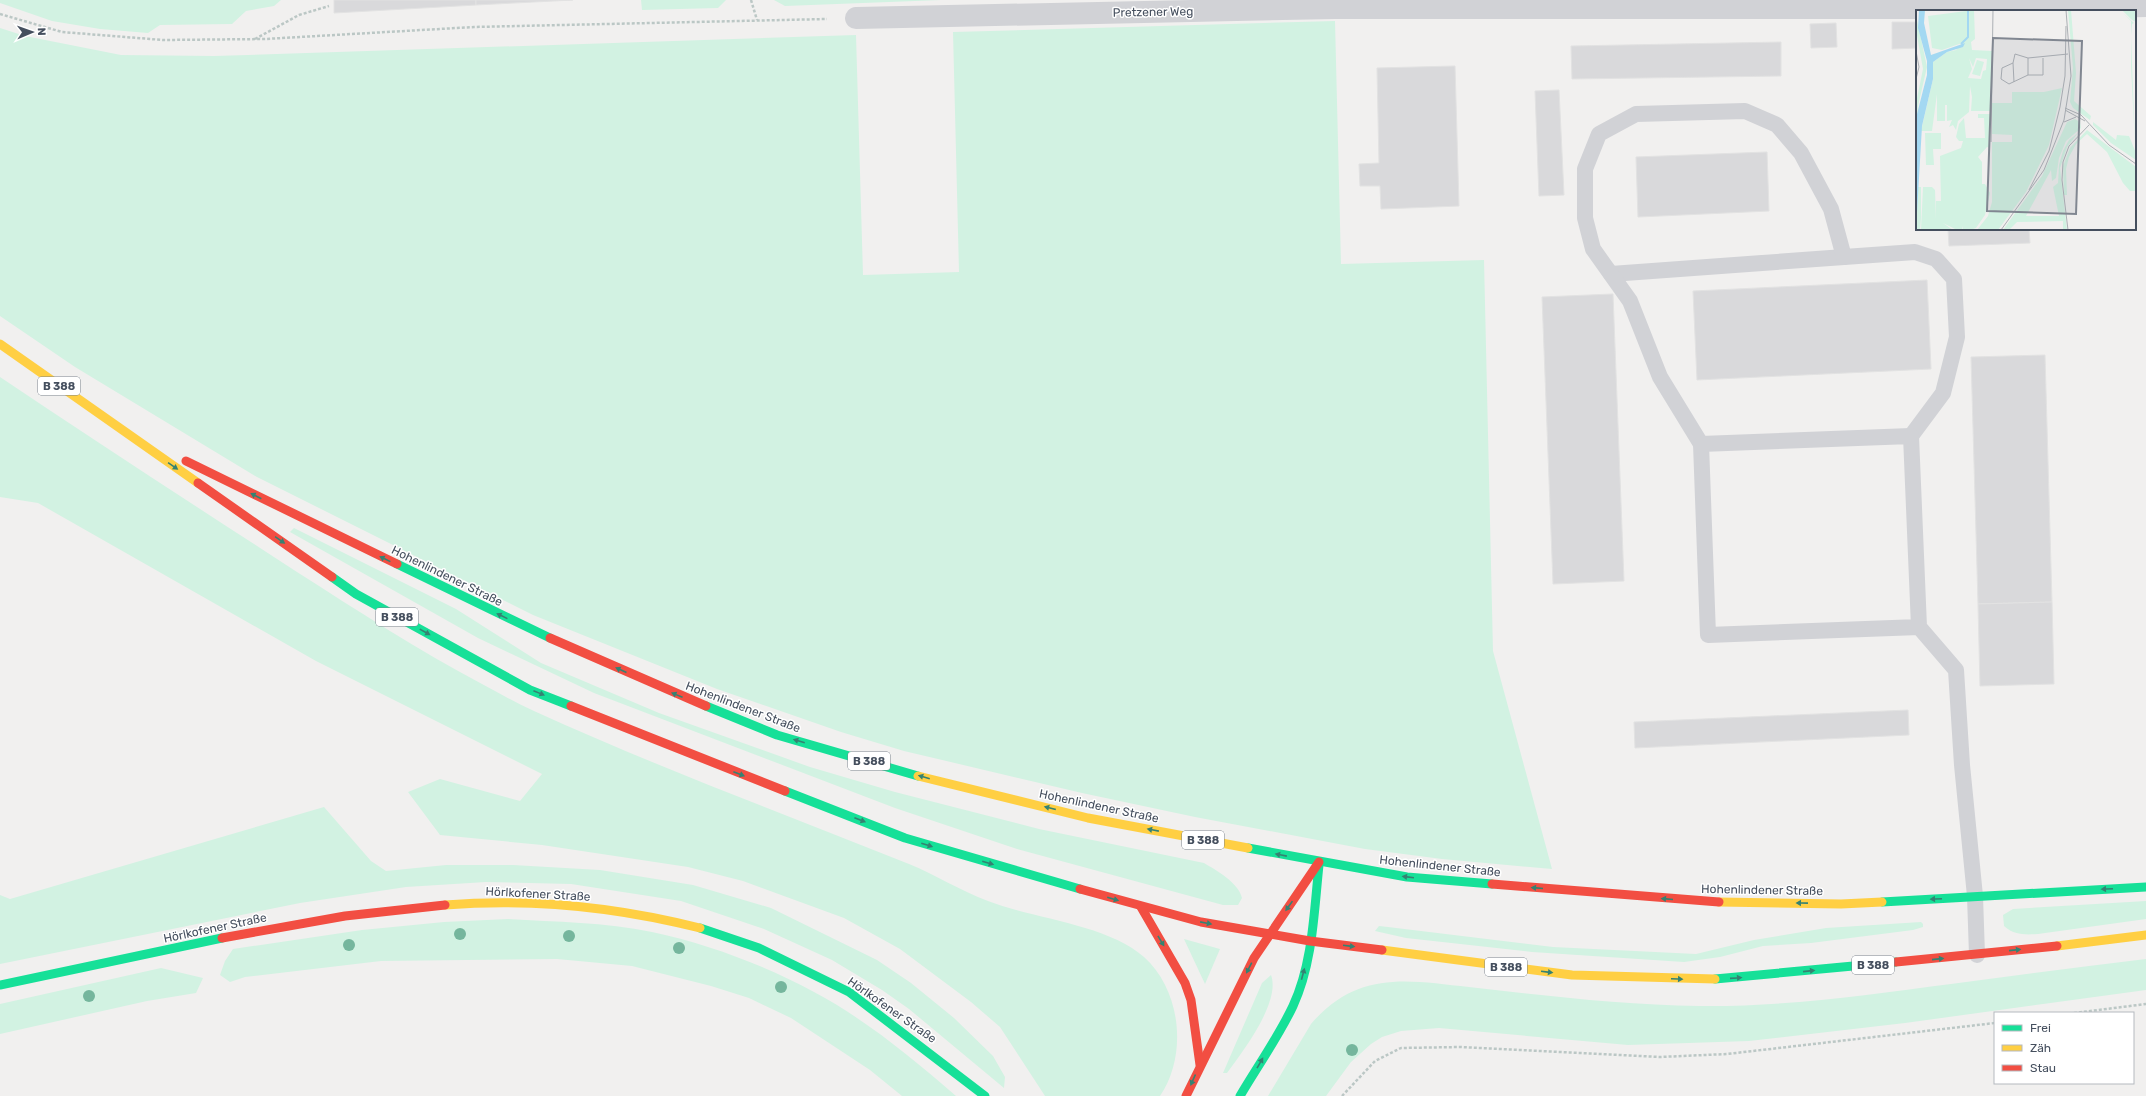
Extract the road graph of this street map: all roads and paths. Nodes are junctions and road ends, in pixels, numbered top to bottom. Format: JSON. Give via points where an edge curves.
{"nodes":[{"id":1,"x":751,"y":0,"type":"edge"},
{"id":2,"x":329,"y":6,"type":"dead end"},
{"id":3,"x":2146,"y":6,"type":"edge"},
{"id":4,"x":0,"y":14,"type":"edge"},
{"id":5,"x":856,"y":18,"type":"joint"},
{"id":6,"x":758,"y":20,"type":"junction"},
{"id":7,"x":254,"y":40,"type":"junction"},
{"id":8,"x":1844,"y":257,"type":"junction"},
{"id":9,"x":1611,"y":274,"type":"junction"},
{"id":10,"x":0,"y":344,"type":"edge"},
{"id":11,"x":118,"y":427,"type":"junction"},
{"id":12,"x":1911,"y":436,"type":"junction"},
{"id":13,"x":1701,"y":444,"type":"junction"},
{"id":14,"x":1919,"y":627,"type":"junction"},
{"id":15,"x":1319,"y":862,"type":"junction"},
{"id":16,"x":2146,"y":887,"type":"edge"},
{"id":17,"x":1975,"y":896,"type":"junction"},
{"id":18,"x":1141,"y":907,"type":"junction"},
{"id":19,"x":1269,"y":935,"type":"junction"},
{"id":20,"x":2146,"y":936,"type":"edge"},
{"id":21,"x":1310,"y":941,"type":"junction"},
{"id":22,"x":1977,"y":955,"type":"junction"},
{"id":23,"x":0,"y":985,"type":"edge"},
{"id":24,"x":2146,"y":1004,"type":"edge"},
{"id":25,"x":2082,"y":1012,"type":"edge"},
{"id":26,"x":1994,"y":1023,"type":"edge"},
{"id":27,"x":1200,"y":1065,"type":"junction"},
{"id":28,"x":985,"y":1096,"type":"edge"},
{"id":29,"x":1186,"y":1096,"type":"edge"},
{"id":30,"x":1240,"y":1096,"type":"edge"},
{"id":31,"x":1342,"y":1096,"type":"edge"}],
"edges":[{"from":1,"to":6,"type":"path"},
{"from":2,"to":7,"type":"path","via":[[299,15]]},
{"from":3,"to":5,"type":"street","name":"Pretzener Weg","via":[[1335,8]]},
{"from":4,"to":7,"type":"path","via":[[62,32],[163,40]]},
{"from":5,"to":6,"type":"path"},
{"from":6,"to":7,"type":"path","via":[[474,27]]},
{"from":8,"to":9,"type":"lane"},
{"from":8,"to":9,"type":"lane","via":[[1832,209],[1800,153],[1777,125],[1745,111],[1636,114],[1599,134],[1585,169],[1585,218],[1593,249]]},
{"from":8,"to":12,"type":"lane","via":[[1915,252],[1936,259],[1954,279],[1957,338],[1943,393]]},
{"from":9,"to":13,"type":"lane","via":[[1630,301],[1660,377]]},
{"from":10,"to":11,"type":"main road","number":"B 388"},
{"from":15,"to":11,"type":"main road","name":"Hohenlindener Straße","number":"B 388","one_way":true,"via":[[1088,818],[933,780],[777,735],[656,686],[534,631]]},
{"from":11,"to":18,"type":"main road","number":"B 388","one_way":true,"via":[[356,594],[530,690],[904,838]]},
{"from":12,"to":13,"type":"lane"},
{"from":12,"to":14,"type":"lane"},
{"from":13,"to":14,"type":"lane","via":[[1708,635]]},
{"from":14,"to":17,"type":"lane","via":[[1956,670]]},
{"from":17,"to":15,"type":"main road","name":"Hohenlindener Straße","number":"B 388","one_way":true,"via":[[1841,904],[1706,902],[1407,877]]},
{"from":15,"to":19,"type":"main road","one_way":true},
{"from":15,"to":21,"type":"main road"},
{"from":16,"to":17,"type":"main road","name":"Hohenlindener Straße","number":"B 388","one_way":true},
{"from":17,"to":22,"type":"lane"},
{"from":18,"to":19,"type":"main road","number":"B 388","one_way":true},
{"from":18,"to":27,"type":"main road","one_way":true,"via":[[1185,983],[1191,1000]]},
{"from":19,"to":21,"type":"main road","number":"B 388"},
{"from":19,"to":27,"type":"main road","one_way":true,"via":[[1254,958]]},
{"from":22,"to":20,"type":"main road","number":"B 388","one_way":true},
{"from":21,"to":22,"type":"main road","number":"B 388","one_way":true,"via":[[1572,975],[1703,980]]},
{"from":30,"to":21,"type":"main road","one_way":true,"via":[[1293,1006]]},
{"from":23,"to":28,"type":"main road","name":"Hörlkofener Straße","via":[[292,924],[412,907],[501,902],[572,905],[643,914],[710,930],[780,958],[845,990],[948,1065]]},
{"from":24,"to":25,"type":"path"},
{"from":26,"to":31,"type":"path","via":[[1727,1054],[1667,1057],[1460,1047],[1401,1048],[1375,1061]]},
{"from":27,"to":29,"type":"main road","one_way":true}]}
